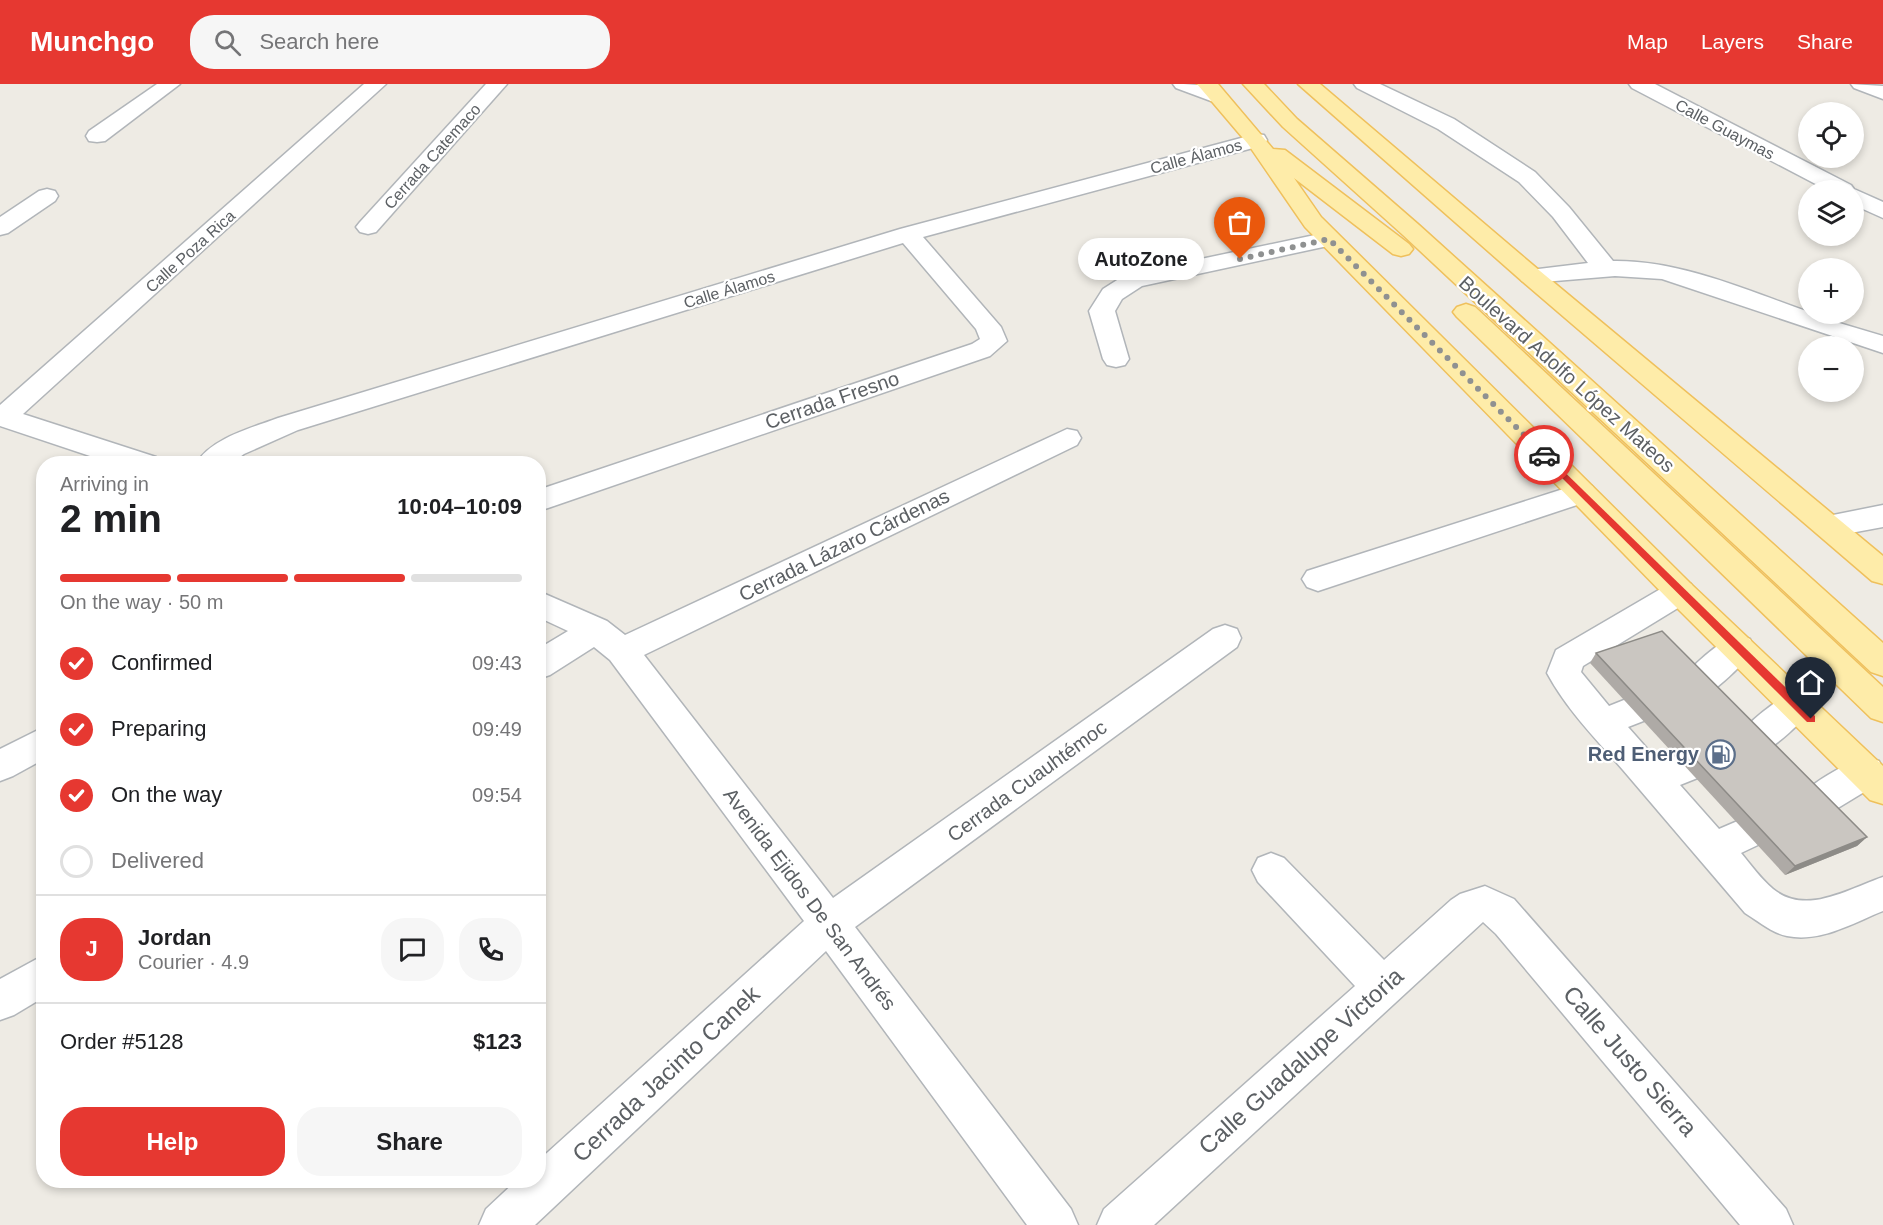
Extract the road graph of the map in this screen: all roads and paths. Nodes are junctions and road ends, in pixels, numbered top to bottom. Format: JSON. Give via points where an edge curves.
{"nodes":[{"id":1,"x":170,"y":84,"type":"edge"},
{"id":2,"x":376,"y":84,"type":"edge"},
{"id":3,"x":497,"y":84,"type":"edge"},
{"id":4,"x":1183,"y":84,"type":"edge"},
{"id":5,"x":1253,"y":84,"type":"edge"},
{"id":6,"x":1308,"y":84,"type":"edge"},
{"id":7,"x":1364,"y":84,"type":"edge"},
{"id":8,"x":1639,"y":84,"type":"edge"},
{"id":9,"x":1861,"y":84,"type":"edge"},
{"id":10,"x":1212,"y":88,"type":"edge"},
{"id":11,"x":1883,"y":93,"type":"edge"},
{"id":12,"x":97,"y":135,"type":"dead end"},
{"id":13,"x":1257,"y":140,"type":"junction"},
{"id":14,"x":1824,"y":180,"type":"edge"},
{"id":15,"x":47,"y":196,"type":"dead end"},
{"id":16,"x":1864,"y":201,"type":"edge"},
{"id":17,"x":1883,"y":211,"type":"edge"},
{"id":18,"x":0,"y":228,"type":"edge"},
{"id":19,"x":368,"y":228,"type":"dead end"},
{"id":20,"x":908,"y":234,"type":"junction"},
{"id":21,"x":1329,"y":239,"type":"junction"},
{"id":22,"x":1605,"y":268,"type":"junction"},
{"id":23,"x":1531,"y":276,"type":"junction"},
{"id":24,"x":1883,"y":345,"type":"edge"},
{"id":25,"x":1116,"y":359,"type":"dead end"},
{"id":26,"x":2,"y":417,"type":"edge"},
{"id":27,"x":1067,"y":438,"type":"dead end"},
{"id":28,"x":121,"y":456,"type":"edge"},
{"id":29,"x":221,"y":456,"type":"edge"},
{"id":30,"x":1581,"y":493,"type":"junction"},
{"id":31,"x":546,"y":498,"type":"edge"},
{"id":32,"x":1883,"y":516,"type":"edge"},
{"id":33,"x":1829,"y":526,"type":"junction"},
{"id":34,"x":1883,"y":573,"type":"edge"},
{"id":35,"x":1318,"y":579,"type":"dead end"},
{"id":36,"x":1680,"y":592,"type":"junction"},
{"id":37,"x":546,"y":607,"type":"edge"},
{"id":38,"x":1225,"y":638,"type":"dead end"},
{"id":39,"x":609,"y":641,"type":"junction"},
{"id":40,"x":1738,"y":648,"type":"junction"},
{"id":41,"x":1874,"y":654,"type":"edge"},
{"id":42,"x":546,"y":663,"type":"edge"},
{"id":43,"x":1697,"y":684,"type":"edge"},
{"id":44,"x":1797,"y":705,"type":"junction"},
{"id":45,"x":1883,"y":708,"type":"edge"},
{"id":46,"x":1634,"y":710,"type":"dead end"},
{"id":47,"x":1602,"y":723,"type":"junction"},
{"id":48,"x":1753,"y":741,"type":"edge"},
{"id":49,"x":36,"y":746,"type":"edge"},
{"id":50,"x":0,"y":766,"type":"edge"},
{"id":51,"x":1687,"y":767,"type":"dead end"},
{"id":52,"x":1653,"y":780,"type":"junction"},
{"id":53,"x":1875,"y":781,"type":"edge"},
{"id":54,"x":1815,"y":803,"type":"edge"},
{"id":55,"x":1747,"y":833,"type":"dead end"},
{"id":56,"x":1713,"y":849,"type":"junction"},
{"id":57,"x":1271,"y":870,"type":"dead end"},
{"id":58,"x":1883,"y":894,"type":"edge"},
{"id":59,"x":1485,"y":903,"type":"joint"},
{"id":60,"x":829,"y":923,"type":"junction"},
{"id":61,"x":36,"y":979,"type":"edge"},
{"id":62,"x":1383,"y":986,"type":"junction"},
{"id":63,"x":0,"y":1001,"type":"edge"},
{"id":64,"x":546,"y":1184,"type":"edge"},
{"id":65,"x":542,"y":1188,"type":"edge"},
{"id":66,"x":502,"y":1225,"type":"edge"},
{"id":67,"x":1055,"y":1225,"type":"edge"},
{"id":68,"x":1120,"y":1225,"type":"edge"},
{"id":69,"x":1770,"y":1225,"type":"edge"}],
"edges":[{"from":1,"to":12,"type":"street"},
{"from":2,"to":26,"type":"street","name":"Calle Poza Rica"},
{"from":3,"to":19,"type":"street","name":"Cerrada Catemaco"},
{"from":4,"to":10,"type":"street"},
{"from":5,"to":41,"type":"main road","name":"Boulevard Adolfo López Mateos","via":[[1290,123]]},
{"from":6,"to":23,"type":"main road"},
{"from":7,"to":22,"type":"street","via":[[1446,124],[1527,177],[1561,212]]},
{"from":8,"to":14,"type":"street","name":"Calle Guaymas"},
{"from":9,"to":11,"type":"street"},
{"from":10,"to":13,"type":"main road","name":"Boulevard Adolfo López Mateos"},
{"from":13,"to":20,"type":"street","name":"Calle Álamos"},
{"from":13,"to":21,"type":"main road","name":"Boulevard Adolfo López Mateos"},
{"from":13,"to":45,"type":"main road","name":"Boulevard Adolfo López Mateos","via":[[1389,238]]},
{"from":15,"to":18,"type":"street"},
{"from":16,"to":17,"type":"street"},
{"from":20,"to":29,"type":"street","name":"Calle Álamos","via":[[288,424]]},
{"from":20,"to":31,"type":"street","name":"Cerrada Fresno","via":[[988,327],[994,341],[981,350]]},
{"from":21,"to":25,"type":"street","via":[[1134,280],[1112,294],[1102,311]]},
{"from":21,"to":30,"type":"main road","name":"Boulevard Adolfo López Mateos"},
{"from":22,"to":23,"type":"street"},
{"from":22,"to":24,"type":"street","via":[[1666,272]]},
{"from":23,"to":33,"type":"main road"},
{"from":26,"to":28,"type":"street"},
{"from":27,"to":39,"type":"street","name":"Cerrada Lázaro Cárdenas"},
{"from":30,"to":35,"type":"street"},
{"from":30,"to":36,"type":"main road","name":"Boulevard Adolfo López Mateos"},
{"from":32,"to":33,"type":"street"},
{"from":33,"to":34,"type":"main road"},
{"from":36,"to":40,"type":"main road","name":"Boulevard Adolfo López Mateos"},
{"from":36,"to":47,"type":"street","via":[[1568,659],[1564,673]]},
{"from":37,"to":39,"type":"street","name":"Avenida Ejidos De San Andrés"},
{"from":38,"to":60,"type":"street","name":"Cerrada Cuauhtémoc"},
{"from":39,"to":42,"type":"street","name":"Cerrada Lázaro Cárdenas"},
{"from":39,"to":60,"type":"street","name":"Avenida Ejidos De San Andrés"},
{"from":40,"to":43,"type":"street"},
{"from":40,"to":44,"type":"main road","name":"Boulevard Adolfo López Mateos"},
{"from":44,"to":48,"type":"street"},
{"from":44,"to":53,"type":"main road","name":"Boulevard Adolfo López Mateos"},
{"from":46,"to":47,"type":"street"},
{"from":47,"to":52,"type":"street"},
{"from":49,"to":50,"type":"street"},
{"from":51,"to":52,"type":"street"},
{"from":52,"to":56,"type":"street"},
{"from":53,"to":54,"type":"street"},
{"from":55,"to":56,"type":"street"},
{"from":56,"to":58,"type":"street","via":[[1759,901],[1787,918],[1813,920]]},
{"from":57,"to":62,"type":"street"},
{"from":59,"to":62,"type":"street","name":"Calle Guadalupe Victoria","via":[[1465,912]]},
{"from":59,"to":69,"type":"street","name":"Calle Justo Sierra","via":[[1510,921]]},
{"from":60,"to":64,"type":"street","name":"Cerrada Jacinto Canek"},
{"from":60,"to":67,"type":"street","name":"Avenida Ejidos De San Andrés"},
{"from":61,"to":63,"type":"street"},
{"from":62,"to":68,"type":"street","name":"Calle Guadalupe Victoria"},
{"from":65,"to":66,"type":"street","name":"Cerrada Jacinto Canek"}]}
